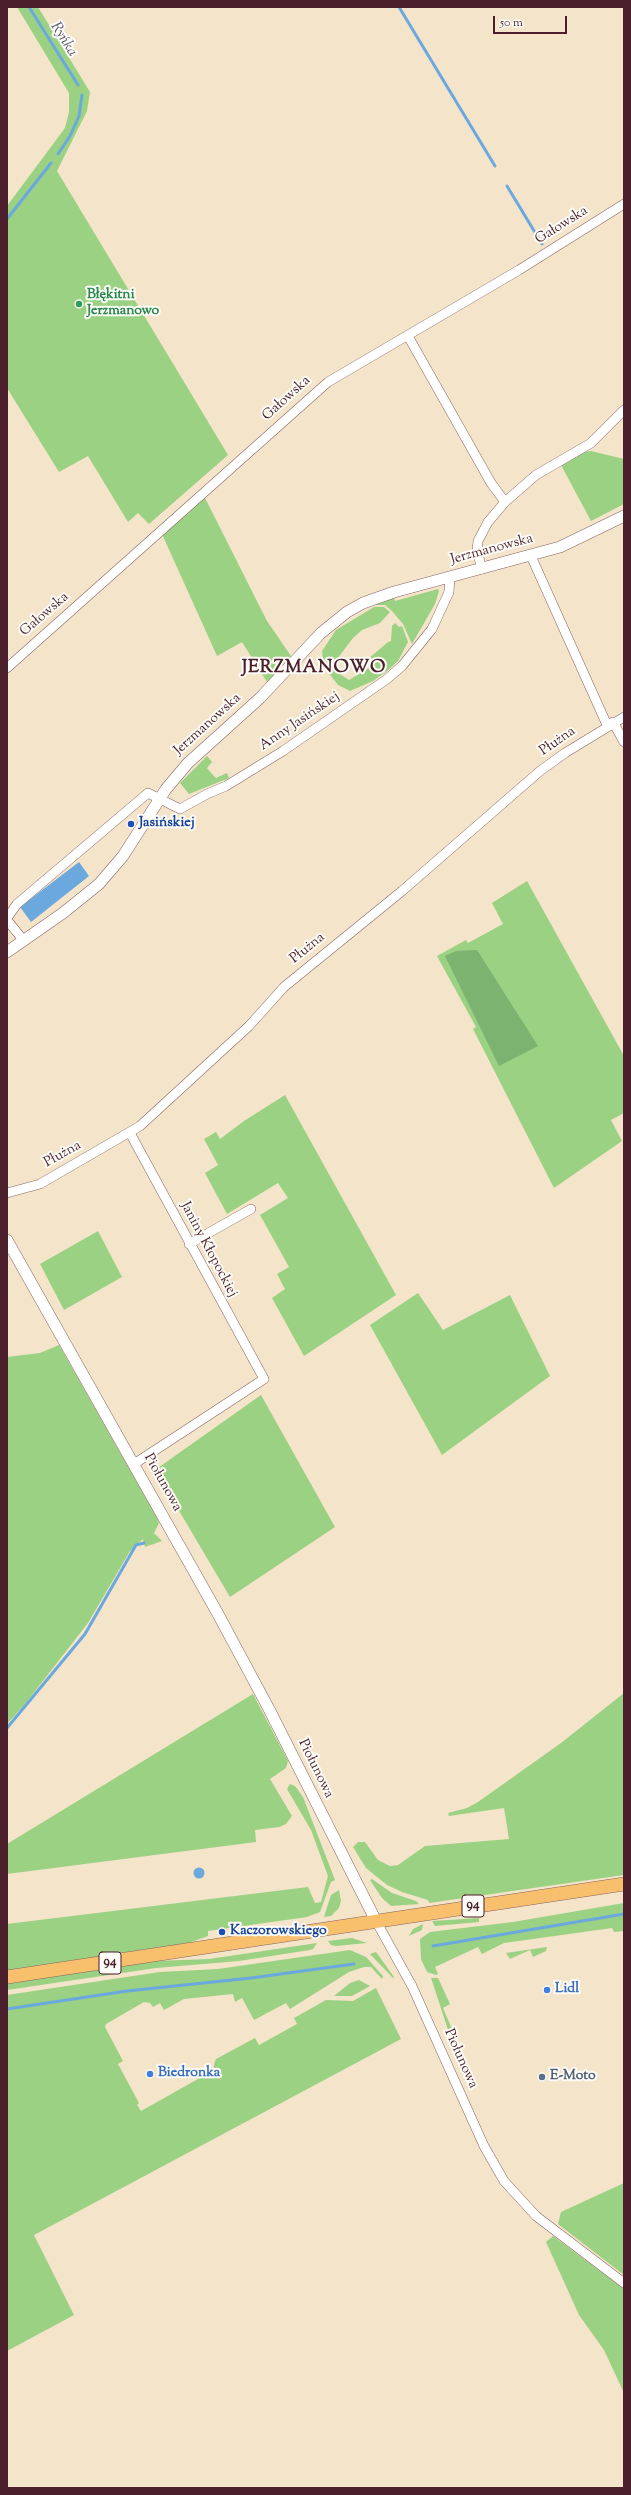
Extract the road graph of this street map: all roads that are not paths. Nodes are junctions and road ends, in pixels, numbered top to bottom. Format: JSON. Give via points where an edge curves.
{"nodes":[{"id":1,"x":624,"y":204,"type":"edge"},
{"id":2,"x":408,"y":336,"type":"junction"},
{"id":3,"x":624,"y":410,"type":"edge"},
{"id":4,"x":505,"y":502,"type":"junction"},
{"id":5,"x":624,"y":516,"type":"edge"},
{"id":6,"x":531,"y":556,"type":"junction"},
{"id":7,"x":482,"y":569,"type":"junction"},
{"id":8,"x":450,"y":577,"type":"junction"},
{"id":9,"x":7,"y":668,"type":"edge"},
{"id":10,"x":624,"y":717,"type":"edge"},
{"id":11,"x":610,"y":724,"type":"junction"},
{"id":12,"x":624,"y":742,"type":"edge"},
{"id":13,"x":158,"y":800,"type":"junction"},
{"id":14,"x":7,"y":919,"type":"edge"},
{"id":15,"x":24,"y":941,"type":"junction"},
{"id":16,"x":7,"y":952,"type":"edge"},
{"id":17,"x":130,"y":1133,"type":"junction"},
{"id":18,"x":7,"y":1193,"type":"edge"},
{"id":19,"x":251,"y":1209,"type":"dead end"},
{"id":20,"x":7,"y":1240,"type":"edge"},
{"id":21,"x":189,"y":1244,"type":"junction"},
{"id":22,"x":134,"y":1464,"type":"junction"},
{"id":23,"x":624,"y":1884,"type":"edge"},
{"id":24,"x":376,"y":1921,"type":"junction"},
{"id":25,"x":7,"y":1978,"type":"edge"},
{"id":26,"x":624,"y":2283,"type":"edge"}],
"edges":[{"from":1,"to":2,"type":"street","name":"Gałowska"},
{"from":2,"to":4,"type":"street","via":[[488,478]]},
{"from":2,"to":9,"type":"street","name":"Gałowska","via":[[328,382],[311,395]]},
{"from":3,"to":4,"type":"street","via":[[591,443],[536,476]]},
{"from":4,"to":7,"type":"street","via":[[488,522],[478,541],[477,551]]},
{"from":5,"to":6,"type":"street","name":"Jerzmanowska","via":[[578,540]]},
{"from":6,"to":7,"type":"street","name":"Jerzmanowska"},
{"from":6,"to":11,"type":"street"},
{"from":7,"to":8,"type":"street","name":"Jerzmanowska"},
{"from":8,"to":13,"type":"street","name":"Jerzmanowska","via":[[375,598],[335,621],[260,698],[188,762]]},
{"from":8,"to":13,"type":"street","name":"Anny Jasińskiej","via":[[449,592],[432,629],[402,666],[387,679],[317,730],[226,786],[180,809]]},
{"from":10,"to":11,"type":"street","name":"Płużna"},
{"from":11,"to":12,"type":"street"},
{"from":11,"to":17,"type":"street","name":"Płużna","via":[[540,772],[401,892],[284,987],[249,1026],[152,1116]]},
{"from":13,"to":14,"type":"street","name":"Anny Jasińskiej","via":[[148,793],[17,904]]},
{"from":13,"to":15,"type":"street","name":"Jerzmanowska","via":[[114,868],[87,894]]},
{"from":14,"to":15,"type":"street"},
{"from":15,"to":16,"type":"street","name":"Jerzmanowska"},
{"from":17,"to":18,"type":"street","name":"Płużna","via":[[40,1184]]},
{"from":17,"to":21,"type":"street","name":"Janiny Kłopockiej"},
{"from":19,"to":21,"type":"street"},
{"from":20,"to":22,"type":"street","name":"Piołunowa"},
{"from":21,"to":22,"type":"street","name":"Janiny Kłopockiej","via":[[264,1379]]},
{"from":22,"to":24,"type":"street","name":"Piołunowa","via":[[269,1709]]},
{"from":23,"to":24,"type":"main road","number":"94"},
{"from":24,"to":25,"type":"main road","number":"94"},
{"from":24,"to":26,"type":"street","name":"Piołunowa","via":[[412,1986],[484,2146],[504,2181],[536,2216]]}]}
